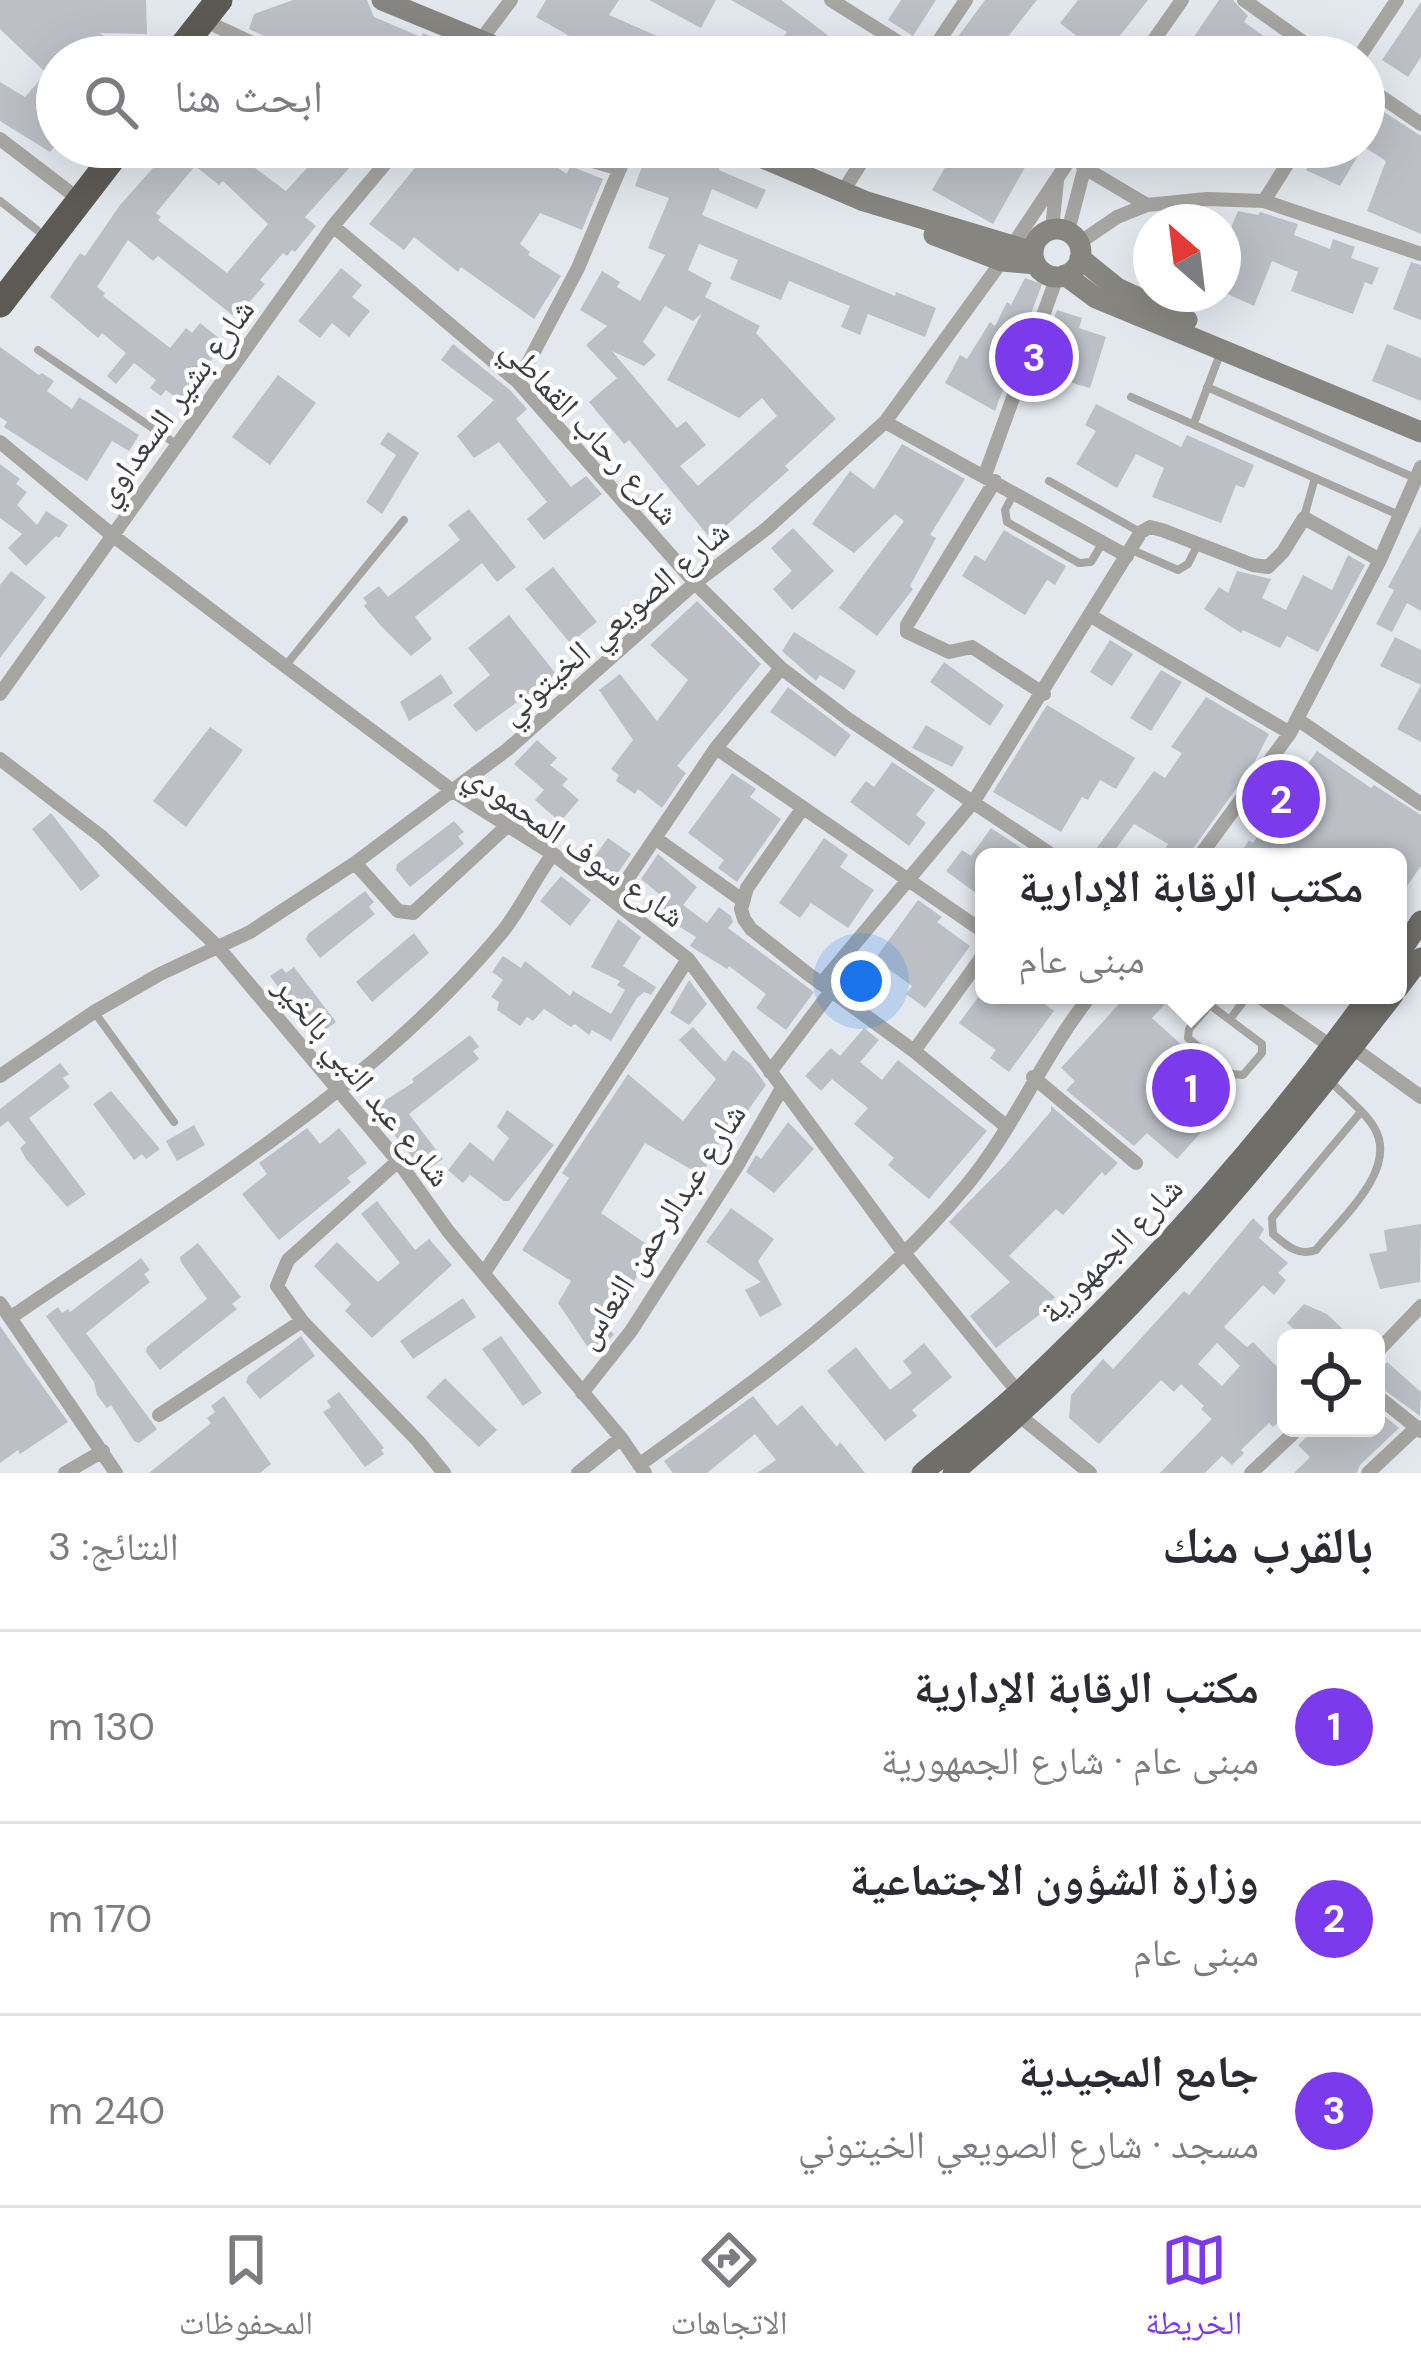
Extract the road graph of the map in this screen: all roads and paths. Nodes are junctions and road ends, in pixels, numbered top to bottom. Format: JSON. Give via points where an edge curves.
{"nodes":[{"id":1,"x":511,"y":0,"type":"edge"},
{"id":2,"x":831,"y":0,"type":"edge"},
{"id":3,"x":966,"y":0,"type":"edge"},
{"id":4,"x":1182,"y":0,"type":"edge"},
{"id":5,"x":1244,"y":0,"type":"edge"},
{"id":6,"x":1397,"y":0,"type":"edge"},
{"id":7,"x":389,"y":1,"type":"edge"},
{"id":8,"x":220,"y":7,"type":"edge"},
{"id":9,"x":193,"y":36,"type":"edge"},
{"id":10,"x":204,"y":36,"type":"edge"},
{"id":11,"x":256,"y":36,"type":"edge"},
{"id":12,"x":451,"y":36,"type":"edge"},
{"id":13,"x":484,"y":36,"type":"edge"},
{"id":14,"x":890,"y":36,"type":"edge"},
{"id":15,"x":940,"y":36,"type":"edge"},
{"id":16,"x":1157,"y":36,"type":"edge"},
{"id":17,"x":1295,"y":36,"type":"edge"},
{"id":18,"x":1373,"y":36,"type":"edge"},
{"id":19,"x":1385,"y":99,"type":"edge"},
{"id":20,"x":1421,"y":124,"type":"edge"},
{"id":21,"x":0,"y":139,"type":"edge"},
{"id":22,"x":36,"y":167,"type":"edge"},
{"id":23,"x":38,"y":168,"type":"edge"},
{"id":24,"x":86,"y":168,"type":"edge"},
{"id":25,"x":105,"y":168,"type":"edge"},
{"id":26,"x":381,"y":168,"type":"edge"},
{"id":27,"x":617,"y":168,"type":"edge"},
{"id":28,"x":786,"y":168,"type":"edge"},
{"id":29,"x":863,"y":168,"type":"edge"},
{"id":30,"x":1062,"y":168,"type":"edge"},
{"id":31,"x":1082,"y":168,"type":"edge"},
{"id":32,"x":1084,"y":168,"type":"edge"},
{"id":33,"x":1285,"y":168,"type":"edge"},
{"id":34,"x":620,"y":169,"type":"joint"},
{"id":35,"x":1058,"y":176,"type":"junction"},
{"id":36,"x":68,"y":191,"type":"junction"},
{"id":37,"x":853,"y":197,"type":"junction"},
{"id":38,"x":0,"y":201,"type":"edge"},
{"id":39,"x":1264,"y":201,"type":"junction"},
{"id":40,"x":1146,"y":204,"type":"edge"},
{"id":41,"x":1160,"y":204,"type":"edge"},
{"id":42,"x":1133,"y":211,"type":"edge"},
{"id":43,"x":333,"y":226,"type":"junction"},
{"id":44,"x":38,"y":230,"type":"junction"},
{"id":45,"x":1067,"y":252,"type":"junction"},
{"id":46,"x":1421,"y":254,"type":"edge"},
{"id":47,"x":1021,"y":256,"type":"junction"},
{"id":48,"x":0,"y":277,"type":"edge"},
{"id":49,"x":0,"y":304,"type":"edge"},
{"id":50,"x":1222,"y":347,"type":"junction"},
{"id":51,"x":38,"y":350,"type":"dead end"},
{"id":52,"x":518,"y":382,"type":"junction"},
{"id":53,"x":1207,"y":387,"type":"junction"},
{"id":54,"x":1131,"y":397,"type":"dead end"},
{"id":55,"x":1421,"y":416,"type":"edge"},
{"id":56,"x":885,"y":422,"type":"junction"},
{"id":57,"x":1194,"y":423,"type":"junction"},
{"id":58,"x":1421,"y":433,"type":"edge"},
{"id":59,"x":0,"y":442,"type":"edge"},
{"id":60,"x":177,"y":445,"type":"junction"},
{"id":61,"x":1419,"y":473,"type":"edge"},
{"id":62,"x":990,"y":478,"type":"junction"},
{"id":63,"x":1315,"y":478,"type":"junction"},
{"id":64,"x":1049,"y":481,"type":"dead end"},
{"id":65,"x":1014,"y":492,"type":"junction"},
{"id":66,"x":1400,"y":516,"type":"junction"},
{"id":67,"x":1304,"y":518,"type":"junction"},
{"id":68,"x":404,"y":520,"type":"dead end"},
{"id":69,"x":1141,"y":532,"type":"junction"},
{"id":70,"x":112,"y":536,"type":"junction"},
{"id":71,"x":1103,"y":542,"type":"junction"},
{"id":72,"x":1198,"y":544,"type":"junction"},
{"id":73,"x":1129,"y":553,"type":"junction"},
{"id":74,"x":1380,"y":560,"type":"junction"},
{"id":75,"x":695,"y":584,"type":"junction"},
{"id":76,"x":1091,"y":616,"type":"junction"},
{"id":77,"x":285,"y":666,"type":"junction"},
{"id":78,"x":782,"y":668,"type":"junction"},
{"id":79,"x":0,"y":694,"type":"edge"},
{"id":80,"x":1044,"y":694,"type":"junction"},
{"id":81,"x":1293,"y":726,"type":"junction"},
{"id":82,"x":716,"y":748,"type":"junction"},
{"id":83,"x":0,"y":759,"type":"edge"},
{"id":84,"x":453,"y":791,"type":"junction"},
{"id":85,"x":974,"y":801,"type":"junction"},
{"id":86,"x":1421,"y":804,"type":"edge"},
{"id":87,"x":802,"y":808,"type":"junction"},
{"id":88,"x":507,"y":826,"type":"junction"},
{"id":89,"x":655,"y":838,"type":"junction"},
{"id":90,"x":1042,"y":848,"type":"edge"},
{"id":91,"x":1205,"y":848,"type":"edge"},
{"id":92,"x":553,"y":854,"type":"junction"},
{"id":93,"x":355,"y":863,"type":"junction"},
{"id":94,"x":906,"y":879,"type":"junction"},
{"id":95,"x":614,"y":900,"type":"junction"},
{"id":96,"x":742,"y":900,"type":"junction"},
{"id":97,"x":975,"y":926,"type":"edge"},
{"id":98,"x":217,"y":946,"type":"junction"},
{"id":99,"x":688,"y":959,"type":"junction"},
{"id":100,"x":975,"y":966,"type":"edge"},
{"id":101,"x":826,"y":987,"type":"junction"},
{"id":102,"x":1080,"y":1004,"type":"edge"},
{"id":103,"x":1244,"y":1004,"type":"edge"},
{"id":104,"x":1268,"y":1004,"type":"edge"},
{"id":105,"x":1364,"y":1004,"type":"edge"},
{"id":106,"x":1383,"y":1004,"type":"edge"},
{"id":107,"x":94,"y":1012,"type":"junction"},
{"id":108,"x":1231,"y":1018,"type":"junction"},
{"id":109,"x":1342,"y":1047,"type":"junction"},
{"id":110,"x":914,"y":1051,"type":"junction"},
{"id":111,"x":770,"y":1072,"type":"junction"},
{"id":112,"x":0,"y":1076,"type":"edge"},
{"id":113,"x":1033,"y":1077,"type":"junction"},
{"id":114,"x":1328,"y":1079,"type":"junction"},
{"id":115,"x":782,"y":1088,"type":"junction"},
{"id":116,"x":339,"y":1091,"type":"junction"},
{"id":117,"x":1419,"y":1091,"type":"edge"},
{"id":118,"x":1360,"y":1112,"type":"junction"},
{"id":119,"x":174,"y":1122,"type":"dead end"},
{"id":120,"x":1007,"y":1127,"type":"junction"},
{"id":121,"x":398,"y":1160,"type":"junction"},
{"id":122,"x":1136,"y":1163,"type":"dead end"},
{"id":123,"x":904,"y":1253,"type":"junction"},
{"id":124,"x":484,"y":1273,"type":"junction"},
{"id":125,"x":0,"y":1303,"type":"edge"},
{"id":126,"x":1421,"y":1306,"type":"edge"},
{"id":127,"x":10,"y":1318,"type":"junction"},
{"id":128,"x":302,"y":1321,"type":"junction"},
{"id":129,"x":1385,"y":1344,"type":"edge"},
{"id":130,"x":1018,"y":1392,"type":"junction"},
{"id":131,"x":582,"y":1393,"type":"junction"},
{"id":132,"x":1385,"y":1402,"type":"edge"},
{"id":133,"x":160,"y":1415,"type":"dead end"},
{"id":134,"x":1022,"y":1417,"type":"junction"},
{"id":135,"x":1419,"y":1429,"type":"edge"},
{"id":136,"x":1289,"y":1437,"type":"edge"},
{"id":137,"x":621,"y":1438,"type":"junction"},
{"id":138,"x":103,"y":1451,"type":"junction"},
{"id":139,"x":642,"y":1469,"type":"edge"},
{"id":140,"x":65,"y":1473,"type":"edge"},
{"id":141,"x":116,"y":1473,"type":"edge"},
{"id":142,"x":444,"y":1473,"type":"edge"},
{"id":143,"x":578,"y":1473,"type":"edge"},
{"id":144,"x":922,"y":1473,"type":"edge"},
{"id":145,"x":953,"y":1473,"type":"edge"},
{"id":146,"x":1090,"y":1473,"type":"edge"},
{"id":147,"x":1251,"y":1473,"type":"edge"},
{"id":148,"x":1368,"y":1473,"type":"edge"}],
"edges":[{"from":1,"to":13,"type":"street"},
{"from":2,"to":14,"type":"street"},
{"from":3,"to":15,"type":"street"},
{"from":4,"to":16,"type":"street"},
{"from":5,"to":17,"type":"street"},
{"from":6,"to":18,"type":"street"},
{"from":7,"to":12,"type":"main road"},
{"from":8,"to":9,"type":"highway"},
{"from":8,"to":10,"type":"highway"},
{"from":8,"to":11,"type":"street"},
{"from":19,"to":20,"type":"street"},
{"from":21,"to":22,"type":"street"},
{"from":23,"to":36,"type":"street"},
{"from":24,"to":36,"type":"highway"},
{"from":25,"to":49,"type":"highway"},
{"from":26,"to":43,"type":"street","name":"شارع بشير السعداوي"},
{"from":27,"to":34,"type":"street"},
{"from":28,"to":37,"type":"main road"},
{"from":29,"to":37,"type":"street"},
{"from":30,"to":35,"type":"street","name":"شارع الصويعي الخيتوني"},
{"from":31,"to":45,"type":"street"},
{"from":32,"to":40,"type":"street"},
{"from":33,"to":39,"type":"street"},
{"from":34,"to":52,"type":"street"},
{"from":35,"to":45,"type":"street"},
{"from":35,"to":47,"type":"street","name":"شارع الصويعي الخيتوني"},
{"from":36,"to":44,"type":"highway"},
{"from":37,"to":47,"type":"main road","via":[[898,220]]},
{"from":38,"to":44,"type":"lane"},
{"from":39,"to":41,"type":"street"},
{"from":39,"to":46,"type":"street"},
{"from":42,"to":45,"type":"street"},
{"from":43,"to":52,"type":"street","name":"شارع رحاب القماطي"},
{"from":43,"to":60,"type":"street","name":"شارع بشير السعداوي"},
{"from":44,"to":48,"type":"highway"},
{"from":45,"to":47,"type":"main road","via":[[1038,237]]},
{"from":45,"to":47,"type":"main road","via":[[1044,274]]},
{"from":45,"to":50,"type":"main road","via":[[1096,298]]},
{"from":45,"to":55,"type":"main road","via":[[1136,298]]},
{"from":45,"to":62,"type":"street"},
{"from":47,"to":56,"type":"street","name":"شارع الصويعي الخيتوني"},
{"from":50,"to":53,"type":"lane"},
{"from":50,"to":58,"type":"main road"},
{"from":51,"to":60,"type":"lane"},
{"from":52,"to":75,"type":"street","name":"شارع رحاب القماطي"},
{"from":53,"to":57,"type":"lane"},
{"from":53,"to":61,"type":"lane"},
{"from":54,"to":57,"type":"lane"},
{"from":56,"to":62,"type":"street"},
{"from":56,"to":75,"type":"street","name":"شارع الصويعي الخيتوني"},
{"from":57,"to":63,"type":"lane"},
{"from":59,"to":70,"type":"street","name":"شارع سوف المحمودي"},
{"from":60,"to":70,"type":"street","name":"شارع بشير السعداوي"},
{"from":61,"to":66,"type":"street"},
{"from":62,"to":65,"type":"street"},
{"from":62,"to":80,"type":"street","via":[[907,632],[949,652],[972,647]]},
{"from":63,"to":66,"type":"lane"},
{"from":63,"to":67,"type":"lane"},
{"from":64,"to":69,"type":"lane"},
{"from":65,"to":71,"type":"street"},
{"from":65,"to":71,"type":"lane","via":[[1004,514],[1010,525],[1082,565]]},
{"from":66,"to":74,"type":"street"},
{"from":67,"to":72,"type":"street","via":[[1268,567]]},
{"from":67,"to":74,"type":"street"},
{"from":68,"to":77,"type":"lane"},
{"from":69,"to":72,"type":"street","via":[[1150,527]]},
{"from":69,"to":73,"type":"street"},
{"from":70,"to":77,"type":"street","name":"شارع سوف المحمودي"},
{"from":70,"to":79,"type":"street","name":"شارع بشير السعداوي"},
{"from":71,"to":73,"type":"street"},
{"from":72,"to":73,"type":"lane","via":[[1178,570]]},
{"from":73,"to":76,"type":"street"},
{"from":74,"to":81,"type":"street"},
{"from":75,"to":78,"type":"street","name":"شارع رحاب القماطي"},
{"from":75,"to":84,"type":"street","name":"شارع الصويعي الخيتوني"},
{"from":76,"to":80,"type":"street"},
{"from":76,"to":81,"type":"street"},
{"from":77,"to":84,"type":"street","name":"شارع سوف المحمودي"},
{"from":78,"to":82,"type":"street"},
{"from":78,"to":85,"type":"street","name":"شارع رحاب القماطي"},
{"from":80,"to":85,"type":"street"},
{"from":81,"to":86,"type":"street"},
{"from":81,"to":91,"type":"street"},
{"from":82,"to":87,"type":"street"},
{"from":82,"to":89,"type":"street"},
{"from":83,"to":98,"type":"street","name":"شارع عبد النبي بالخير","via":[[119,851]]},
{"from":84,"to":88,"type":"street","name":"شارع سوف المحمودي"},
{"from":84,"to":93,"type":"street","name":"شارع الصويعي الخيتوني"},
{"from":85,"to":90,"type":"street","name":"شارع رحاب القماطي"},
{"from":85,"to":94,"type":"street"},
{"from":87,"to":94,"type":"street"},
{"from":87,"to":96,"type":"street"},
{"from":88,"to":92,"type":"street","name":"شارع سوف المحمودي"},
{"from":88,"to":93,"type":"street","via":[[413,913],[398,911]]},
{"from":89,"to":95,"type":"street"},
{"from":89,"to":96,"type":"street"},
{"from":92,"to":95,"type":"street","name":"شارع سوف المحمودي"},
{"from":92,"to":116,"type":"street","via":[[504,930]]},
{"from":93,"to":98,"type":"street","name":"شارع الصويعي الخيتوني"},
{"from":94,"to":97,"type":"street"},
{"from":94,"to":101,"type":"street"},
{"from":95,"to":99,"type":"street","name":"شارع سوف المحمودي"},
{"from":96,"to":101,"type":"street","via":[[751,929]]},
{"from":98,"to":107,"type":"street","name":"شارع الصويعي الخيتوني"},
{"from":98,"to":116,"type":"street","name":"شارع عبد النبي بالخير"},
{"from":99,"to":111,"type":"street","name":"شارع سوف المحمودي"},
{"from":99,"to":124,"type":"street"},
{"from":100,"to":110,"type":"street"},
{"from":101,"to":110,"type":"street"},
{"from":101,"to":111,"type":"street"},
{"from":102,"to":113,"type":"street"},
{"from":103,"to":108,"type":"lane"},
{"from":104,"to":109,"type":"street"},
{"from":105,"to":109,"type":"main road","name":"شارع الجمهورية"},
{"from":106,"to":109,"type":"main road","name":"شارع الجمهورية"},
{"from":107,"to":112,"type":"street","name":"شارع الصويعي الخيتوني"},
{"from":107,"to":119,"type":"lane"},
{"from":108,"to":108,"type":"lane","via":[[1207,1007],[1187,1035],[1240,1076],[1263,1047]]},
{"from":109,"to":114,"type":"main road","name":"شارع الجمهورية"},
{"from":109,"to":117,"type":"street"},
{"from":109,"to":130,"type":"main road","name":"شارع الجمهورية","via":[[1187,1221]]},
{"from":110,"to":120,"type":"street"},
{"from":111,"to":115,"type":"street","name":"شارع سوف المحمودي"},
{"from":113,"to":120,"type":"street"},
{"from":113,"to":122,"type":"street"},
{"from":114,"to":118,"type":"lane"},
{"from":114,"to":134,"type":"main road","name":"شارع الجمهورية","via":[[1238,1192]]},
{"from":115,"to":123,"type":"street","name":"شارع سوف المحمودي"},
{"from":115,"to":131,"type":"street","name":"شارع عبدالرحمن النعاس","via":[[631,1330]]},
{"from":116,"to":121,"type":"street","name":"شارع عبد النبي بالخير"},
{"from":116,"to":127,"type":"street"},
{"from":118,"to":118,"type":"lane","via":[[1377,1132],[1376,1172],[1316,1250],[1290,1249],[1273,1234],[1272,1218]]},
{"from":120,"to":123,"type":"street"},
{"from":121,"to":124,"type":"street","name":"شارع عبد النبي بالخير"},
{"from":121,"to":128,"type":"street","via":[[280,1272],[277,1286]]},
{"from":123,"to":130,"type":"street","name":"شارع سوف المحمودي"},
{"from":123,"to":139,"type":"street"},
{"from":124,"to":131,"type":"street","name":"شارع عبد النبي بالخير"},
{"from":125,"to":127,"type":"street"},
{"from":126,"to":129,"type":"street"},
{"from":127,"to":138,"type":"street"},
{"from":128,"to":133,"type":"street"},
{"from":128,"to":142,"type":"street"},
{"from":130,"to":144,"type":"main road","name":"شارع الجمهورية"},
{"from":131,"to":137,"type":"street","name":"شارع عبد النبي بالخير"},
{"from":132,"to":135,"type":"street"},
{"from":134,"to":145,"type":"main road","name":"شارع الجمهورية"},
{"from":134,"to":146,"type":"street"},
{"from":135,"to":148,"type":"street"},
{"from":136,"to":147,"type":"street"},
{"from":137,"to":139,"type":"street","name":"شارع عبد النبي بالخير"},
{"from":137,"to":143,"type":"street"},
{"from":138,"to":140,"type":"street"},
{"from":138,"to":141,"type":"street"}]}
